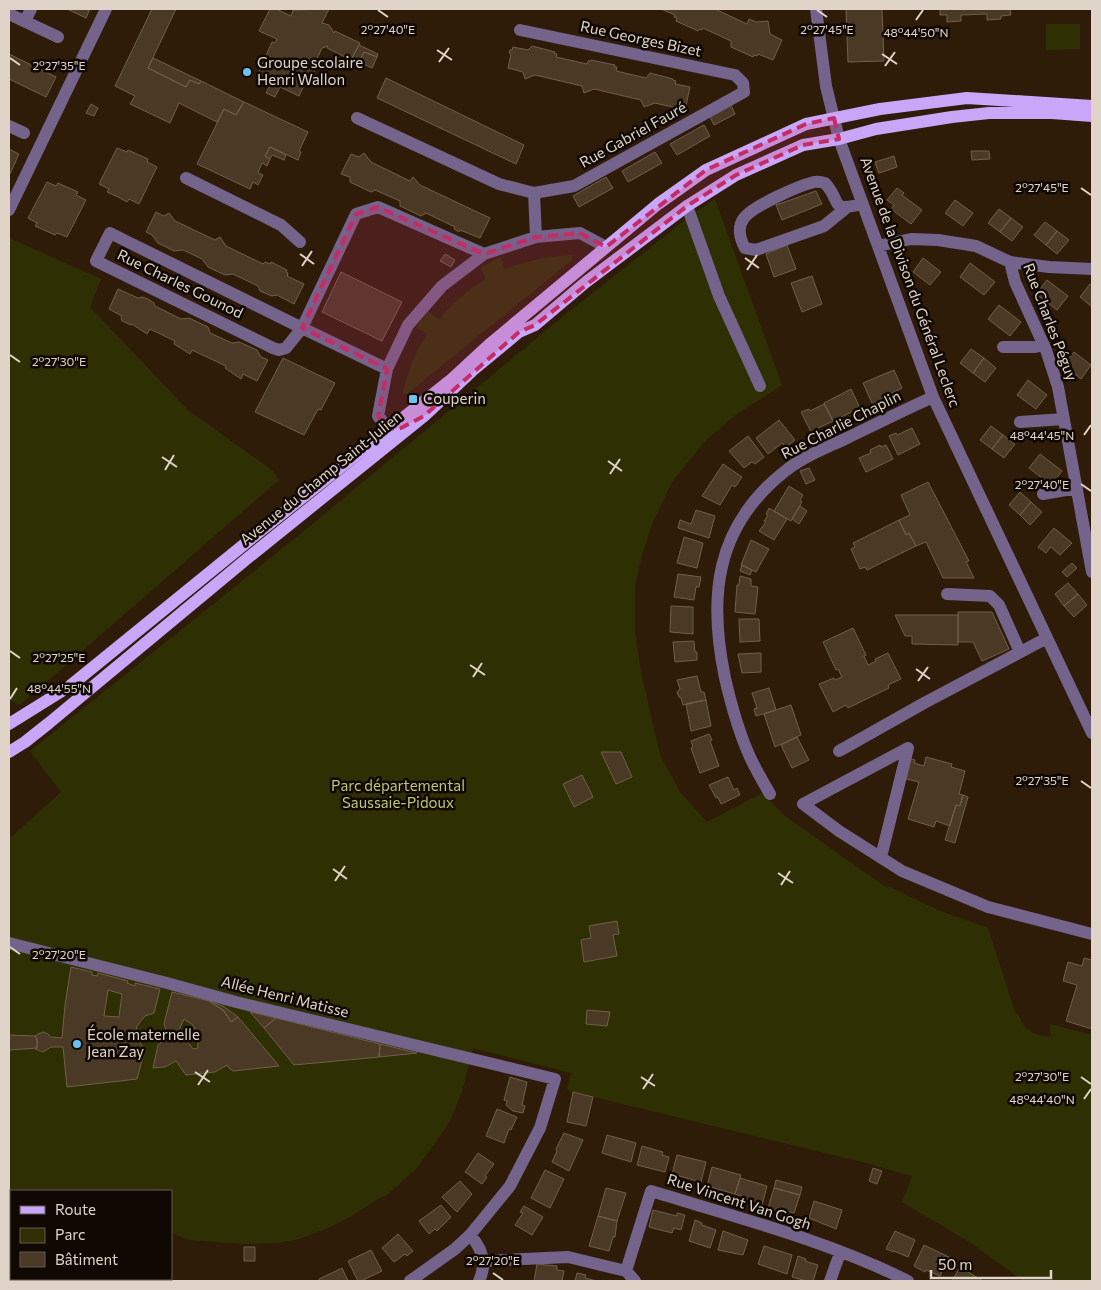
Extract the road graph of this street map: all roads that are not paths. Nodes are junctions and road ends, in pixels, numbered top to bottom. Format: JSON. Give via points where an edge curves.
{"nodes":[{"id":1,"x":31,"y":9,"type":"edge"},
{"id":2,"x":106,"y":9,"type":"edge"},
{"id":3,"x":816,"y":9,"type":"edge"},
{"id":4,"x":9,"y":14,"type":"edge"},
{"id":5,"x":25,"y":22,"type":"junction"},
{"id":6,"x":520,"y":30,"type":"dead end"},
{"id":7,"x":58,"y":37,"type":"dead end"},
{"id":8,"x":744,"y":92,"type":"joint"},
{"id":9,"x":1092,"y":106,"type":"edge"},
{"id":10,"x":1092,"y":116,"type":"edge"},
{"id":11,"x":357,"y":118,"type":"dead end"},
{"id":12,"x":834,"y":118,"type":"junction"},
{"id":13,"x":9,"y":126,"type":"edge"},
{"id":14,"x":24,"y":134,"type":"dead end"},
{"id":15,"x":839,"y":139,"type":"junction"},
{"id":16,"x":186,"y":178,"type":"dead end"},
{"id":17,"x":534,"y":193,"type":"junction"},
{"id":18,"x":863,"y":204,"type":"junction"},
{"id":19,"x":687,"y":206,"type":"junction"},
{"id":20,"x":846,"y":208,"type":"junction"},
{"id":21,"x":9,"y":210,"type":"edge"},
{"id":22,"x":536,"y":237,"type":"junction"},
{"id":23,"x":300,"y":242,"type":"dead end"},
{"id":24,"x":878,"y":246,"type":"junction"},
{"id":25,"x":606,"y":247,"type":"junction"},
{"id":26,"x":484,"y":254,"type":"junction"},
{"id":27,"x":1010,"y":262,"type":"junction"},
{"id":28,"x":605,"y":268,"type":"junction"},
{"id":29,"x":1092,"y":269,"type":"edge"},
{"id":30,"x":302,"y":328,"type":"junction"},
{"id":31,"x":1044,"y":345,"type":"junction"},
{"id":32,"x":1003,"y":347,"type":"dead end"},
{"id":33,"x":387,"y":369,"type":"junction"},
{"id":34,"x":760,"y":386,"type":"dead end"},
{"id":35,"x":933,"y":397,"type":"junction"},
{"id":36,"x":424,"y":416,"type":"junction"},
{"id":37,"x":1064,"y":419,"type":"junction"},
{"id":38,"x":1020,"y":422,"type":"dead end"},
{"id":39,"x":389,"y":429,"type":"junction"},
{"id":40,"x":1077,"y":488,"type":"junction"},
{"id":41,"x":1043,"y":494,"type":"dead end"},
{"id":42,"x":1092,"y":572,"type":"edge"},
{"id":43,"x":946,"y":594,"type":"dead end"},
{"id":44,"x":1047,"y":638,"type":"junction"},
{"id":45,"x":1020,"y":652,"type":"junction"},
{"id":46,"x":9,"y":724,"type":"edge"},
{"id":47,"x":1092,"y":733,"type":"edge"},
{"id":48,"x":839,"y":751,"type":"dead end"},
{"id":49,"x":9,"y":752,"type":"edge"},
{"id":50,"x":770,"y":794,"type":"dead end"},
{"id":51,"x":881,"y":857,"type":"junction"},
{"id":52,"x":1092,"y":934,"type":"edge"},
{"id":53,"x":9,"y":943,"type":"edge"},
{"id":54,"x":470,"y":1235,"type":"junction"},
{"id":55,"x":840,"y":1253,"type":"junction"},
{"id":56,"x":484,"y":1261,"type":"junction"},
{"id":57,"x":626,"y":1271,"type":"junction"},
{"id":58,"x":410,"y":1281,"type":"edge"},
{"id":59,"x":479,"y":1281,"type":"edge"},
{"id":60,"x":635,"y":1281,"type":"edge"},
{"id":61,"x":830,"y":1281,"type":"edge"},
{"id":62,"x":908,"y":1281,"type":"edge"}],
"edges":[{"from":1,"to":5,"type":"street"},
{"from":2,"to":21,"type":"street"},
{"from":3,"to":12,"type":"street","name":"Avenue de la Divison du Général Leclerc","via":[[826,86]]},
{"from":4,"to":5,"type":"street"},
{"from":5,"to":7,"type":"street"},
{"from":6,"to":8,"type":"street","name":"Rue Georges Bizet","via":[[734,75],[743,83]]},
{"from":8,"to":17,"type":"street","name":"Rue Gabriel Fauré","via":[[574,186]]},
{"from":9,"to":12,"type":"main road","name":"Avenue du Champ Saint-Julien","via":[[967,98]]},
{"from":10,"to":15,"type":"main road","name":"Avenue du Champ Saint-Julien","via":[[989,113],[876,129]]},
{"from":11,"to":17,"type":"street","name":"Rue Gabriel Fauré","via":[[499,184]]},
{"from":12,"to":15,"type":"street","name":"Avenue de la Divison du Général Leclerc"},
{"from":12,"to":25,"type":"main road","name":"Avenue du Champ Saint-Julien","via":[[806,124],[706,170]]},
{"from":13,"to":14,"type":"street"},
{"from":15,"to":18,"type":"street","name":"Avenue de la Divison du Général Leclerc"},
{"from":15,"to":19,"type":"main road","name":"Avenue du Champ Saint-Julien","via":[[803,146],[736,175]]},
{"from":16,"to":23,"type":"street","via":[[281,225]]},
{"from":17,"to":22,"type":"street"},
{"from":18,"to":20,"type":"street"},
{"from":18,"to":24,"type":"street","name":"Avenue de la Divison du Général Leclerc"},
{"from":19,"to":28,"type":"main road","name":"Avenue du Champ Saint-Julien"},
{"from":19,"to":34,"type":"street","via":[[720,296]]},
{"from":20,"to":20,"type":"street","via":[[824,226],[756,250],[745,248],[739,233],[742,221],[751,212],[815,181],[825,183],[835,203]]},
{"from":22,"to":25,"type":"street","via":[[580,233]]},
{"from":22,"to":26,"type":"street"},
{"from":24,"to":27,"type":"street","via":[[911,239],[938,240],[976,246]]},
{"from":24,"to":35,"type":"street","name":"Avenue de la Divison du Général Leclerc"},
{"from":25,"to":28,"type":"main road"},
{"from":25,"to":39,"type":"main road","name":"Avenue du Champ Saint-Julien"},
{"from":26,"to":30,"type":"street","via":[[378,207],[356,214]]},
{"from":26,"to":33,"type":"street","via":[[442,286],[408,325]]},
{"from":27,"to":29,"type":"street","via":[[1049,268]]},
{"from":27,"to":31,"type":"street","name":"Rue Charles Péguy","via":[[1015,282]]},
{"from":28,"to":36,"type":"main road","name":"Avenue du Champ Saint-Julien","via":[[535,325],[519,332]]},
{"from":30,"to":30,"type":"street","name":"Rue Charles Gounod","via":[[110,233],[96,261],[279,350],[286,348]]},
{"from":30,"to":33,"type":"street"},
{"from":31,"to":32,"type":"street"},
{"from":31,"to":37,"type":"street","name":"Rue Charles Péguy","via":[[1058,387]]},
{"from":33,"to":39,"type":"street","via":[[378,416]]},
{"from":35,"to":44,"type":"street","name":"Avenue de la Divison du Général Leclerc"},
{"from":35,"to":50,"type":"street","name":"Rue Charlie Chaplin","via":[[809,456],[786,471],[756,498],[729,544],[717,590],[721,658],[747,749]]},
{"from":36,"to":39,"type":"main road","via":[[401,428]]},
{"from":36,"to":49,"type":"main road","name":"Avenue du Champ Saint-Julien","via":[[49,724]]},
{"from":37,"to":38,"type":"street"},
{"from":37,"to":40,"type":"street","name":"Rue Charles Péguy"},
{"from":39,"to":46,"type":"main road","name":"Avenue du Champ Saint-Julien","via":[[70,686]]},
{"from":40,"to":41,"type":"street"},
{"from":40,"to":42,"type":"street","name":"Rue Charles Péguy"},
{"from":43,"to":45,"type":"street","via":[[990,596],[999,605]]},
{"from":44,"to":45,"type":"street"},
{"from":44,"to":47,"type":"street","name":"Avenue de la Divison du Général Leclerc"},
{"from":45,"to":48,"type":"street"},
{"from":51,"to":51,"type":"street","via":[[803,804],[908,748]]},
{"from":51,"to":52,"type":"street","via":[[902,871],[988,907]]},
{"from":53,"to":54,"type":"street","name":"Allée Henri Matisse","via":[[555,1079],[540,1128],[510,1186]]},
{"from":54,"to":56,"type":"street","via":[[480,1247]]},
{"from":54,"to":58,"type":"street"},
{"from":55,"to":57,"type":"street","name":"Rue Vincent Van Gogh","via":[[651,1191]]},
{"from":55,"to":61,"type":"street"},
{"from":55,"to":62,"type":"street"},
{"from":56,"to":57,"type":"street","via":[[568,1257]]},
{"from":56,"to":59,"type":"street"},
{"from":57,"to":60,"type":"street"}]}
